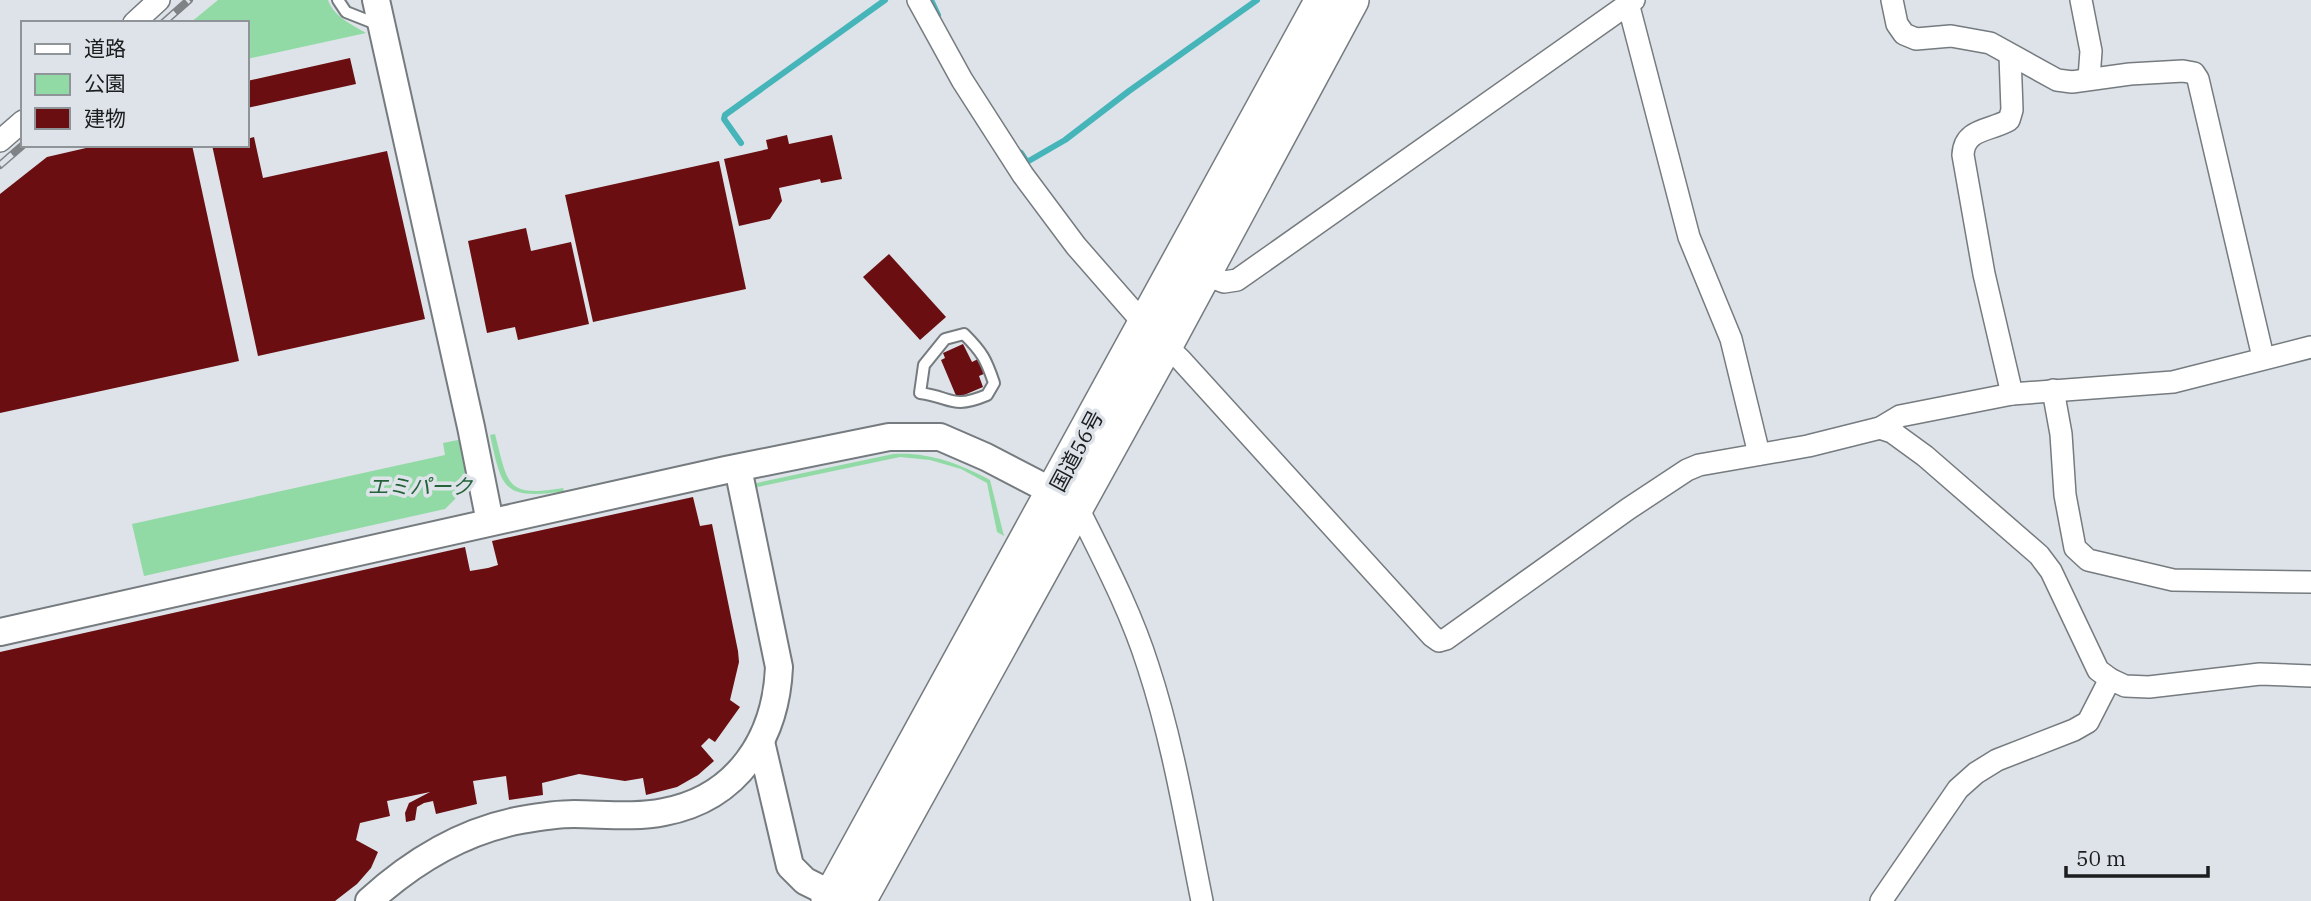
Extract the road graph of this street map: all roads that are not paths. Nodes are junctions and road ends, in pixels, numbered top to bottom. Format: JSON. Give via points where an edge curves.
{"nodes":[{"id":1,"x":159,"y":0,"type":"edge"},
{"id":2,"x":338,"y":0,"type":"edge"},
{"id":3,"x":376,"y":0,"type":"edge"},
{"id":4,"x":918,"y":0,"type":"edge"},
{"id":5,"x":1322,"y":0,"type":"edge"},
{"id":6,"x":1351,"y":0,"type":"edge"},
{"id":7,"x":1892,"y":0,"type":"edge"},
{"id":8,"x":2081,"y":0,"type":"edge"},
{"id":9,"x":1631,"y":1,"type":"edge"},
{"id":10,"x":136,"y":21,"type":"edge"},
{"id":11,"x":382,"y":26,"type":"junction"},
{"id":12,"x":2010,"y":55,"type":"junction"},
{"id":13,"x":2088,"y":78,"type":"junction"},
{"id":14,"x":21,"y":123,"type":"edge"},
{"id":15,"x":0,"y":141,"type":"edge"},
{"id":16,"x":1191,"y":269,"type":"junction"},
{"id":17,"x":1155,"y":335,"type":"junction"},
{"id":18,"x":2311,"y":347,"type":"edge"},
{"id":19,"x":2263,"y":358,"type":"junction"},
{"id":20,"x":2053,"y":390,"type":"junction"},
{"id":21,"x":920,"y":393,"type":"joint"},
{"id":22,"x":2012,"y":394,"type":"junction"},
{"id":23,"x":1880,"y":428,"type":"junction"},
{"id":24,"x":1759,"y":454,"type":"junction"},
{"id":25,"x":738,"y":468,"type":"junction"},
{"id":26,"x":1066,"y":498,"type":"junction"},
{"id":27,"x":490,"y":522,"type":"junction"},
{"id":28,"x":2311,"y":582,"type":"edge"},
{"id":29,"x":0,"y":632,"type":"edge"},
{"id":30,"x":2311,"y":677,"type":"edge"},
{"id":31,"x":2110,"y":680,"type":"junction"},
{"id":32,"x":761,"y":742,"type":"junction"},
{"id":33,"x":840,"y":899,"type":"edge"},
{"id":34,"x":369,"y":901,"type":"edge"},
{"id":35,"x":1202,"y":901,"type":"edge"},
{"id":36,"x":1881,"y":901,"type":"edge"}],
"edges":[{"from":1,"to":10,"type":"street"},
{"from":2,"to":11,"type":"lane","via":[[346,12]]},
{"from":3,"to":11,"type":"street"},
{"from":4,"to":17,"type":"street","via":[[1023,176],[1076,246]]},
{"from":5,"to":16,"type":"highway","name":"国道56号"},
{"from":6,"to":16,"type":"highway","name":"国道56号"},
{"from":7,"to":12,"type":"street","via":[[1904,34],[1973,39]]},
{"from":8,"to":13,"type":"street","via":[[2091,51]]},
{"from":9,"to":16,"type":"street","via":[[1237,280],[1224,282]]},
{"from":9,"to":24,"type":"street","via":[[1689,237],[1731,339]]},
{"from":11,"to":27,"type":"street"},
{"from":12,"to":13,"type":"street","via":[[2057,80]]},
{"from":12,"to":22,"type":"street","via":[[2009,120],[1970,136],[1964,155],[1984,274]]},
{"from":13,"to":19,"type":"street","via":[[2183,71],[2198,79]]},
{"from":14,"to":15,"type":"street"},
{"from":16,"to":17,"type":"highway","name":"国道56号"},
{"from":17,"to":24,"type":"street","via":[[1439,640],[1687,470]]},
{"from":17,"to":26,"type":"highway","name":"国道56号"},
{"from":18,"to":19,"type":"street"},
{"from":19,"to":20,"type":"street","via":[[2173,382]]},
{"from":20,"to":22,"type":"street"},
{"from":20,"to":28,"type":"street","via":[[2075,548],[2088,559],[2173,580]]},
{"from":21,"to":21,"type":"lane","via":[[923,365],[945,339],[964,334],[981,350],[993,383],[987,395],[958,404]]},
{"from":22,"to":23,"type":"street","via":[[1900,416]]},
{"from":23,"to":24,"type":"street"},
{"from":23,"to":31,"type":"street","via":[[1925,456],[2039,555],[2098,670]]},
{"from":25,"to":26,"type":"street","via":[[878,439],[940,437]]},
{"from":25,"to":27,"type":"street"},
{"from":25,"to":32,"type":"street","via":[[779,667],[776,701]]},
{"from":26,"to":33,"type":"highway","name":"国道56号"},
{"from":26,"to":35,"type":"street","via":[[1120,593],[1148,665]]},
{"from":27,"to":29,"type":"street"},
{"from":30,"to":31,"type":"street","via":[[2260,674],[2149,687]]},
{"from":31,"to":36,"type":"street","via":[[2088,722],[1997,760],[1958,789]]},
{"from":32,"to":33,"type":"street","via":[[790,866],[805,881]]},
{"from":32,"to":34,"type":"street","via":[[732,779],[688,806],[639,815],[544,816],[492,827],[430,853]]}]}
